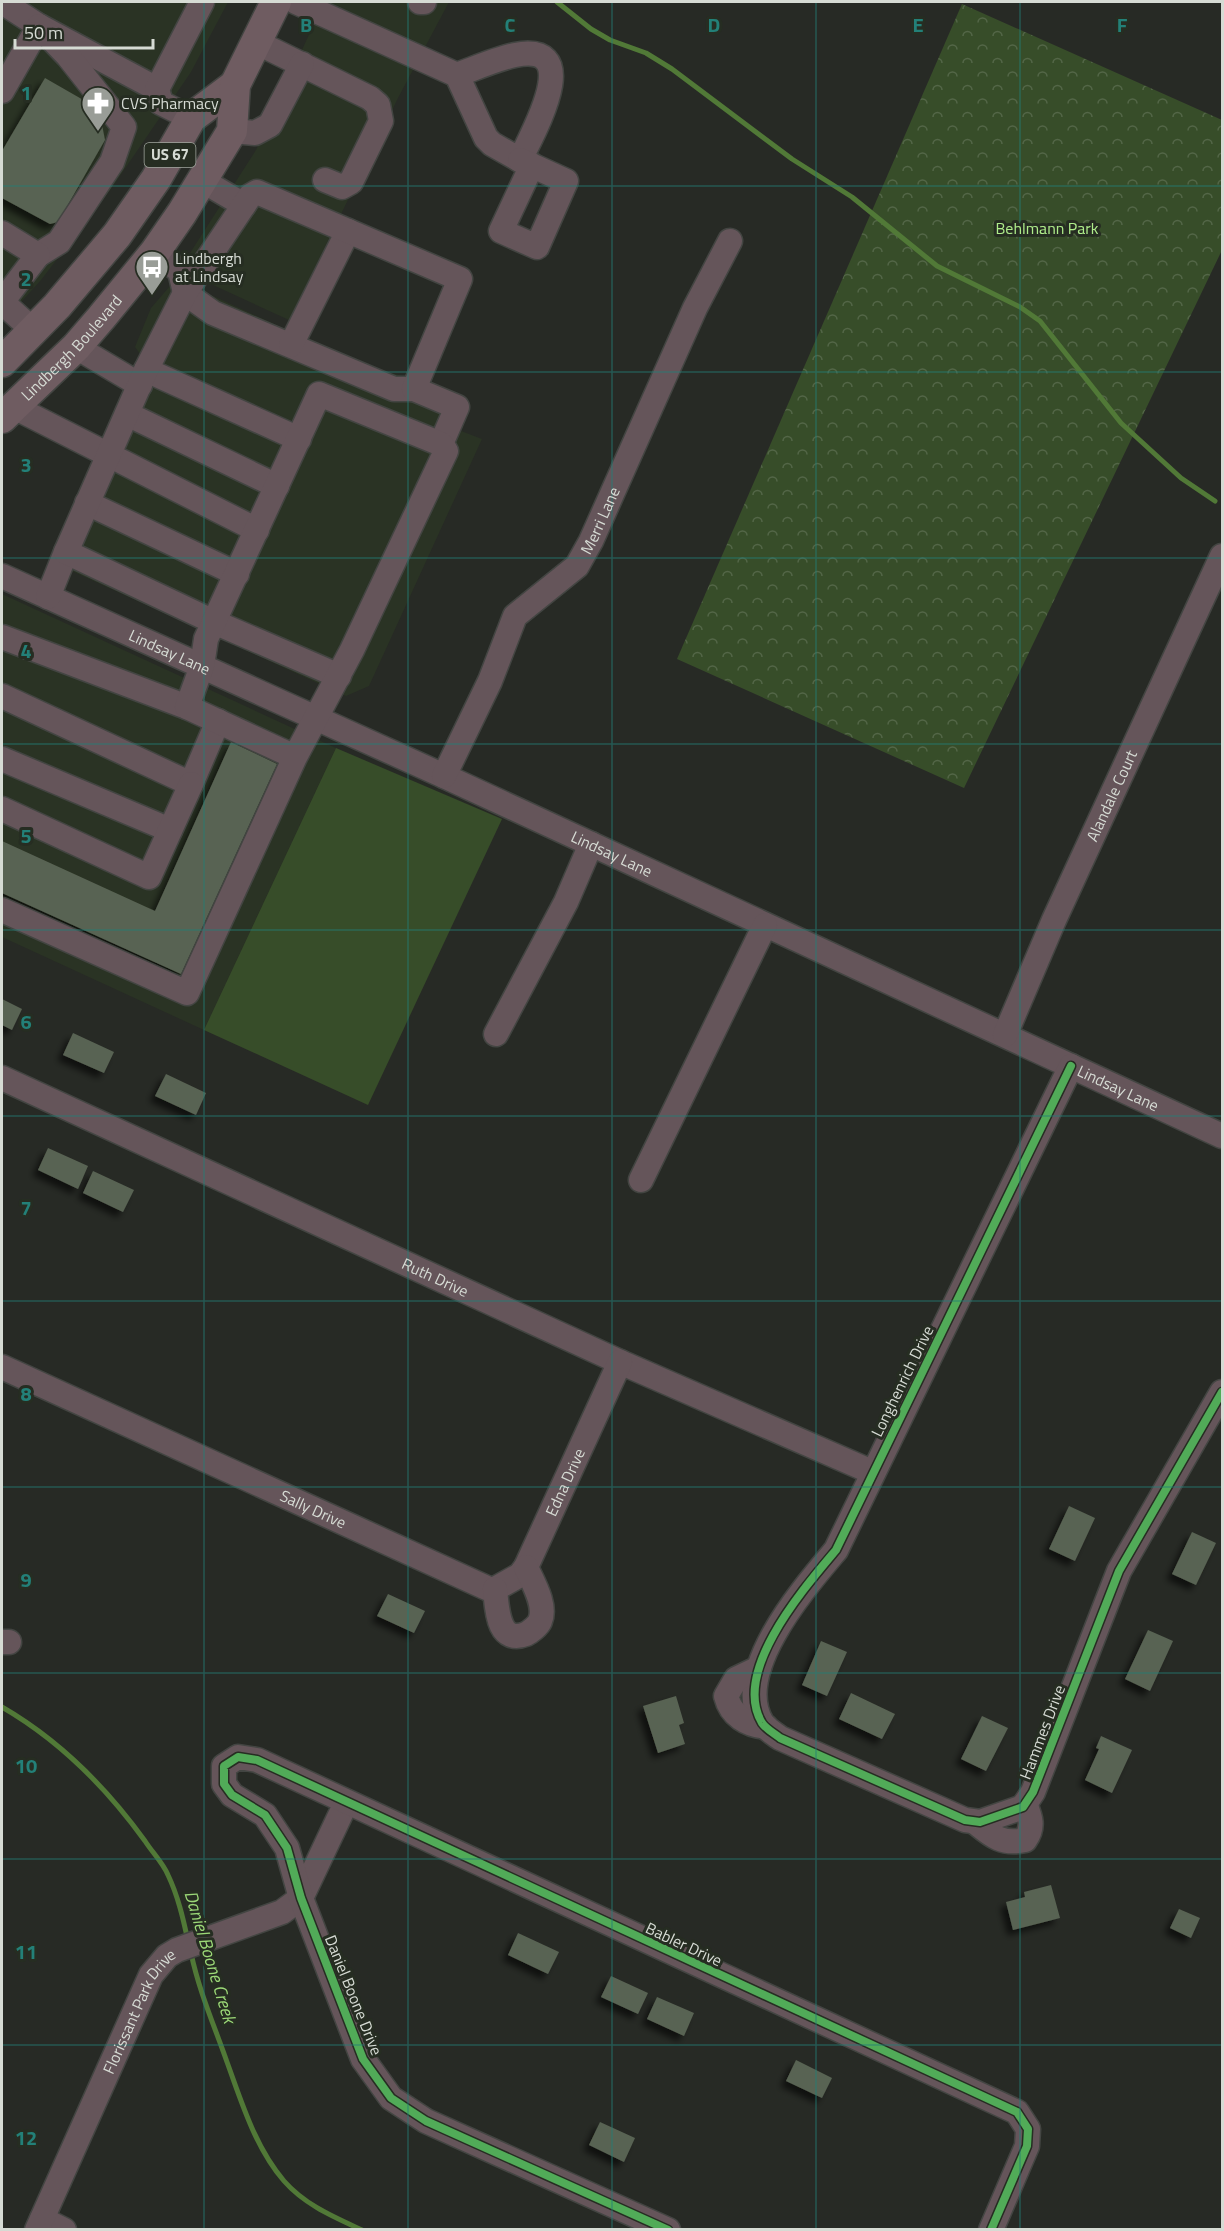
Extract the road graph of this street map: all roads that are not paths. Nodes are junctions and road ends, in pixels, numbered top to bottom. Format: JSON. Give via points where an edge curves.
{"nodes":[{"id":1,"x":2,"y":2,"type":"edge"},
{"id":2,"x":202,"y":2,"type":"edge"},
{"id":3,"x":276,"y":2,"type":"edge"},
{"id":4,"x":296,"y":2,"type":"edge"},
{"id":5,"x":39,"y":26,"type":"junction"},
{"id":6,"x":256,"y":42,"type":"junction"},
{"id":7,"x":302,"y":64,"type":"junction"},
{"id":8,"x":458,"y":75,"type":"junction"},
{"id":9,"x":235,"y":85,"type":"junction"},
{"id":10,"x":157,"y":89,"type":"junction"},
{"id":11,"x":2,"y":91,"type":"edge"},
{"id":12,"x":191,"y":118,"type":"junction"},
{"id":13,"x":232,"y":131,"type":"junction"},
{"id":14,"x":325,"y":180,"type":"dead end"},
{"id":15,"x":203,"y":181,"type":"junction"},
{"id":16,"x":244,"y":205,"type":"junction"},
{"id":17,"x":348,"y":231,"type":"junction"},
{"id":18,"x":2,"y":233,"type":"edge"},
{"id":19,"x":730,"y":241,"type":"dead end"},
{"id":20,"x":154,"y":252,"type":"junction"},
{"id":21,"x":38,"y":255,"type":"junction"},
{"id":22,"x":186,"y":293,"type":"junction"},
{"id":23,"x":3,"y":299,"type":"edge"},
{"id":24,"x":34,"y":331,"type":"junction"},
{"id":25,"x":291,"y":345,"type":"junction"},
{"id":26,"x":76,"y":347,"type":"junction"},
{"id":27,"x":2,"y":363,"type":"edge"},
{"id":28,"x":143,"y":377,"type":"junction"},
{"id":29,"x":414,"y":389,"type":"junction"},
{"id":30,"x":8,"y":413,"type":"edge"},
{"id":31,"x":127,"y":414,"type":"junction"},
{"id":32,"x":299,"y":439,"type":"junction"},
{"id":33,"x":441,"y":444,"type":"junction"},
{"id":34,"x":109,"y":454,"type":"junction"},
{"id":35,"x":277,"y":486,"type":"junction"},
{"id":36,"x":87,"y":503,"type":"junction"},
{"id":37,"x":257,"y":530,"type":"junction"},
{"id":38,"x":66,"y":552,"type":"junction"},
{"id":39,"x":1222,"y":556,"type":"edge"},
{"id":40,"x":237,"y":574,"type":"junction"},
{"id":41,"x":2,"y":576,"type":"edge"},
{"id":42,"x":48,"y":597,"type":"junction"},
{"id":43,"x":214,"y":622,"type":"junction"},
{"id":44,"x":2,"y":637,"type":"edge"},
{"id":45,"x":202,"y":666,"type":"junction"},
{"id":46,"x":339,"y":676,"type":"junction"},
{"id":47,"x":2,"y":696,"type":"edge"},
{"id":48,"x":187,"y":707,"type":"junction"},
{"id":49,"x":317,"y":718,"type":"junction"},
{"id":50,"x":218,"y":721,"type":"junction"},
{"id":51,"x":295,"y":757,"type":"junction"},
{"id":52,"x":2,"y":759,"type":"edge"},
{"id":53,"x":444,"y":776,"type":"junction"},
{"id":54,"x":191,"y":784,"type":"junction"},
{"id":55,"x":2,"y":809,"type":"edge"},
{"id":56,"x":170,"y":831,"type":"junction"},
{"id":57,"x":591,"y":844,"type":"junction"},
{"id":58,"x":2,"y":910,"type":"edge"},
{"id":59,"x":765,"y":924,"type":"junction"},
{"id":60,"x":496,"y":1034,"type":"dead end"},
{"id":61,"x":1005,"y":1035,"type":"junction"},
{"id":62,"x":1071,"y":1066,"type":"junction"},
{"id":63,"x":2,"y":1077,"type":"edge"},
{"id":64,"x":1222,"y":1133,"type":"edge"},
{"id":65,"x":641,"y":1180,"type":"dead end"},
{"id":66,"x":620,"y":1362,"type":"junction"},
{"id":67,"x":2,"y":1367,"type":"edge"},
{"id":68,"x":1222,"y":1392,"type":"edge"},
{"id":69,"x":872,"y":1472,"type":"junction"},
{"id":70,"x":526,"y":1567,"type":"junction"},
{"id":71,"x":495,"y":1589,"type":"junction"},
{"id":72,"x":759,"y":1668,"type":"junction"},
{"id":73,"x":766,"y":1727,"type":"junction"},
{"id":74,"x":224,"y":1766,"type":"joint"},
{"id":75,"x":346,"y":1803,"type":"junction"},
{"id":76,"x":1025,"y":1804,"type":"junction"},
{"id":77,"x":975,"y":1822,"type":"junction"},
{"id":78,"x":301,"y":1898,"type":"junction"},
{"id":79,"x":39,"y":2224,"type":"edge"},
{"id":80,"x":64,"y":2229,"type":"edge"},
{"id":81,"x":668,"y":2229,"type":"edge"},
{"id":82,"x":991,"y":2229,"type":"edge"}],
"edges":[{"from":1,"to":5,"type":"street"},
{"from":2,"to":10,"type":"street"},
{"from":3,"to":6,"type":"main road","name":"Lindbergh Boulevard","number":"US 67"},
{"from":4,"to":8,"type":"street"},
{"from":5,"to":10,"type":"street"},
{"from":5,"to":11,"type":"street"},
{"from":5,"to":21,"type":"street","via":[[124,127],[112,162],[59,242]]},
{"from":6,"to":7,"type":"street"},
{"from":6,"to":9,"type":"main road","name":"Lindbergh Boulevard","number":"US 67"},
{"from":7,"to":13,"type":"street","via":[[280,110],[264,130]]},
{"from":7,"to":14,"type":"street","via":[[370,98],[381,114],[377,131],[351,182],[342,187]]},
{"from":8,"to":8,"type":"street","via":[[486,138],[526,163],[551,90],[552,72],[548,65],[538,56],[514,55]]},
{"from":9,"to":12,"type":"main road","name":"Lindbergh Boulevard","number":"US 67"},
{"from":9,"to":13,"type":"main road","name":"Lindbergh Boulevard","number":"US 67"},
{"from":10,"to":12,"type":"street","via":[[161,103]]},
{"from":12,"to":24,"type":"main road","name":"Lindbergh Boulevard","number":"US 67","via":[[156,179],[117,235]]},
{"from":13,"to":15,"type":"main road","name":"Lindbergh Boulevard","number":"US 67"},
{"from":15,"to":16,"type":"street"},
{"from":15,"to":20,"type":"main road","name":"Lindbergh Boulevard","number":"US 67"},
{"from":16,"to":17,"type":"street","via":[[257,192]]},
{"from":16,"to":22,"type":"street"},
{"from":17,"to":25,"type":"street"},
{"from":17,"to":29,"type":"street","via":[[460,279]]},
{"from":18,"to":21,"type":"street"},
{"from":19,"to":53,"type":"street","name":"Merri Lane","via":[[695,308],[591,541],[577,566],[514,616],[490,681]]},
{"from":20,"to":22,"type":"street","via":[[180,271]]},
{"from":20,"to":26,"type":"main road","name":"Lindbergh Boulevard","number":"US 67"},
{"from":21,"to":23,"type":"street"},
{"from":22,"to":25,"type":"street","via":[[213,313]]},
{"from":22,"to":28,"type":"street"},
{"from":23,"to":24,"type":"street"},
{"from":24,"to":27,"type":"main road","name":"Lindbergh Boulevard","number":"US 67"},
{"from":25,"to":29,"type":"street","via":[[394,389]]},
{"from":26,"to":28,"type":"street"},
{"from":26,"to":30,"type":"main road","name":"Lindbergh Boulevard","number":"US 67"},
{"from":28,"to":31,"type":"street"},
{"from":28,"to":32,"type":"street"},
{"from":29,"to":33,"type":"street","via":[[457,407]]},
{"from":30,"to":34,"type":"street"},
{"from":31,"to":34,"type":"street"},
{"from":31,"to":35,"type":"street"},
{"from":32,"to":33,"type":"street","via":[[320,394]]},
{"from":32,"to":35,"type":"street"},
{"from":33,"to":46,"type":"street","via":[[446,451]]},
{"from":34,"to":36,"type":"street"},
{"from":34,"to":37,"type":"street"},
{"from":35,"to":37,"type":"street"},
{"from":36,"to":38,"type":"street"},
{"from":36,"to":40,"type":"street"},
{"from":37,"to":40,"type":"street"},
{"from":38,"to":42,"type":"street"},
{"from":38,"to":43,"type":"street"},
{"from":39,"to":61,"type":"street","name":"Alandale Court"},
{"from":40,"to":43,"type":"street"},
{"from":41,"to":42,"type":"street","name":"Lindsay Lane"},
{"from":42,"to":45,"type":"street","name":"Lindsay Lane"},
{"from":43,"to":45,"type":"street","via":[[206,639]]},
{"from":43,"to":46,"type":"street"},
{"from":44,"to":48,"type":"street"},
{"from":45,"to":48,"type":"street"},
{"from":45,"to":49,"type":"street","name":"Lindsay Lane"},
{"from":46,"to":49,"type":"street"},
{"from":47,"to":54,"type":"street"},
{"from":48,"to":50,"type":"street"},
{"from":49,"to":51,"type":"street"},
{"from":49,"to":53,"type":"street","name":"Lindsay Lane"},
{"from":50,"to":51,"type":"street"},
{"from":50,"to":54,"type":"street"},
{"from":51,"to":58,"type":"street","via":[[187,993]]},
{"from":52,"to":56,"type":"street"},
{"from":53,"to":57,"type":"street","name":"Lindsay Lane"},
{"from":54,"to":56,"type":"street"},
{"from":55,"to":56,"type":"street","via":[[149,877]]},
{"from":57,"to":59,"type":"street","name":"Lindsay Lane"},
{"from":57,"to":60,"type":"street","via":[[566,902]]},
{"from":59,"to":61,"type":"street","name":"Lindsay Lane"},
{"from":59,"to":65,"type":"street"},
{"from":61,"to":62,"type":"street","name":"Lindsay Lane"},
{"from":62,"to":64,"type":"street","name":"Lindsay Lane"},
{"from":62,"to":69,"type":"street","name":"Longhenrich Drive"},
{"from":63,"to":66,"type":"street","name":"Ruth Drive"},
{"from":66,"to":69,"type":"street","name":"Ruth Drive"},
{"from":66,"to":70,"type":"street","name":"Edna Drive"},
{"from":67,"to":71,"type":"street","name":"Sally Drive"},
{"from":68,"to":76,"type":"street","name":"Hammes Drive","via":[[1119,1571]]},
{"from":69,"to":72,"type":"street","name":"Longhenrich Drive","via":[[836,1550],[790,1606]]},
{"from":70,"to":71,"type":"street","name":"Edna Drive","via":[[520,1575]]},
{"from":70,"to":71,"type":"street","via":[[541,1610],[540,1622],[529,1632],[514,1636],[505,1632]]},
{"from":72,"to":73,"type":"street","name":"Longhenrich Drive","via":[[754,1689]]},
{"from":72,"to":73,"type":"street","name":"Hammes Drive","via":[[736,1679],[726,1696],[735,1714]]},
{"from":73,"to":77,"type":"street","name":"Hammes Drive","via":[[780,1738]]},
{"from":74,"to":75,"type":"street","name":"Babler Drive","via":[[238,1757],[257,1760]]},
{"from":74,"to":78,"type":"street","name":"Daniel Boone Drive","via":[[224,1784],[232,1796],[265,1815],[287,1848]]},
{"from":75,"to":78,"type":"street"},
{"from":75,"to":82,"type":"street","name":"Babler Drive","via":[[1017,2112],[1028,2129],[1027,2146]]},
{"from":76,"to":77,"type":"street","name":"Hammes Drive"},
{"from":76,"to":77,"type":"street","name":"Hammes Drive","via":[[1031,1818],[1031,1831],[1025,1840],[998,1840]]},
{"from":78,"to":79,"type":"street","name":"Florissant Park Drive","via":[[282,1911],[177,1950],[151,1975]]},
{"from":78,"to":81,"type":"street","name":"Daniel Boone Drive","via":[[363,2059],[391,2098],[426,2121]]},
{"from":79,"to":80,"type":"street"}]}
